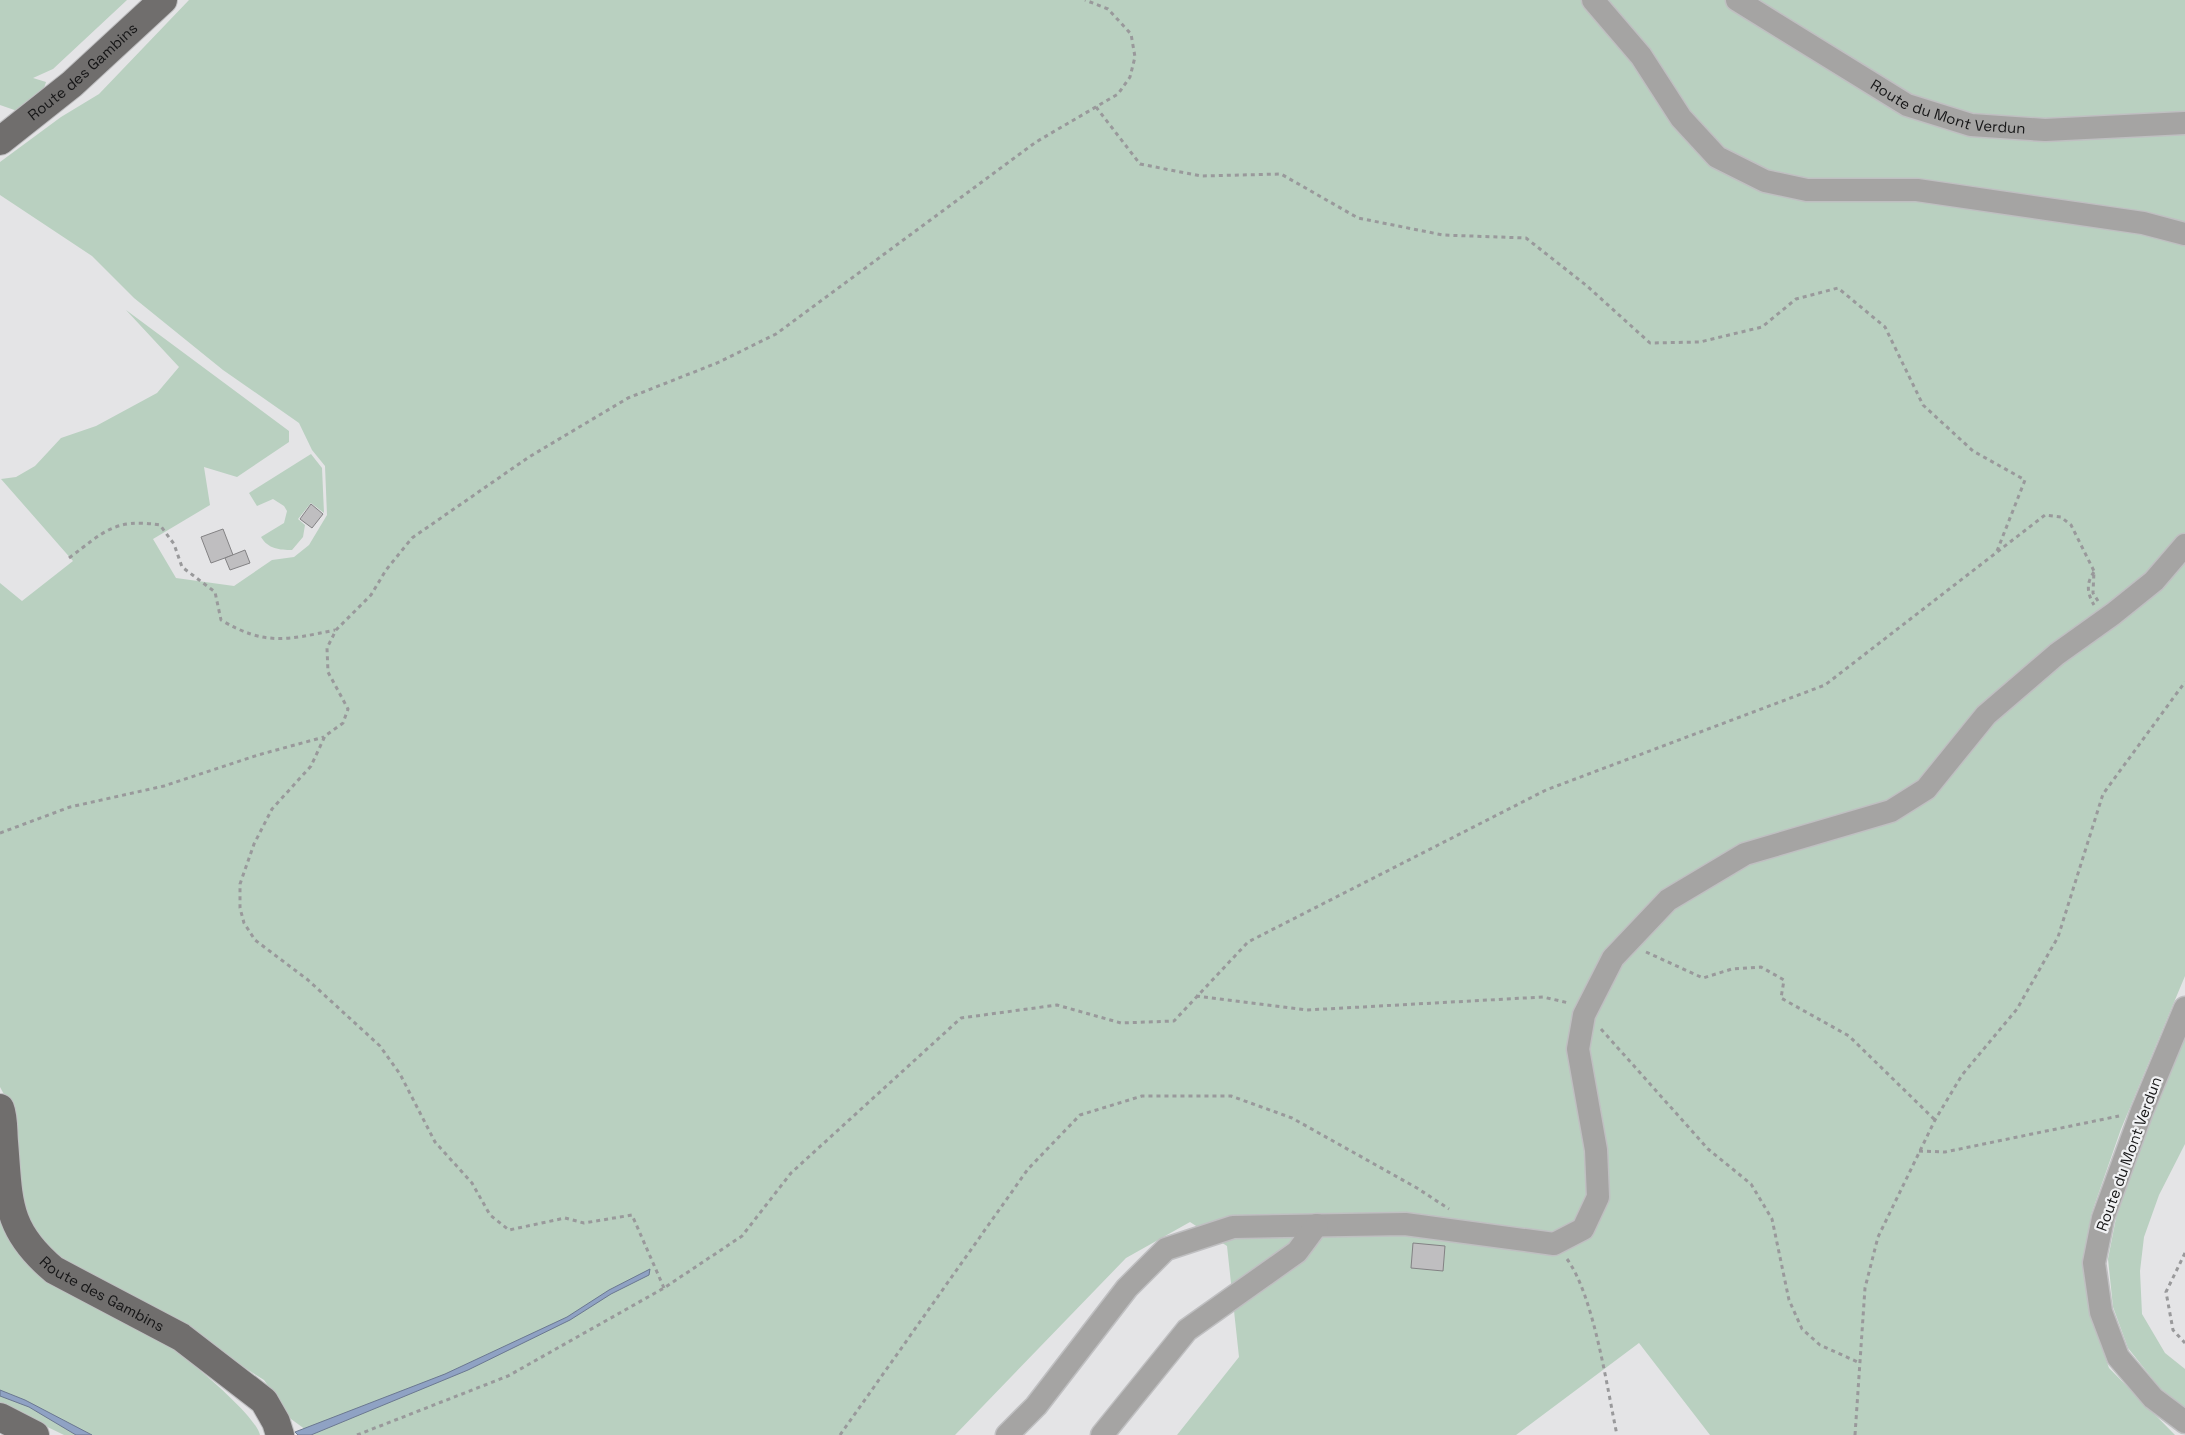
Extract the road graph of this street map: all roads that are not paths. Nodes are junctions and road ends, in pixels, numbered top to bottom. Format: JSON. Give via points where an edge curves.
{"nodes":[{"id":1,"x":163,"y":0,"type":"edge"},
{"id":2,"x":1593,"y":0,"type":"edge"},
{"id":3,"x":1737,"y":0,"type":"edge"},
{"id":4,"x":2185,"y":123,"type":"edge"},
{"id":5,"x":0,"y":141,"type":"edge"},
{"id":6,"x":2185,"y":234,"type":"edge"},
{"id":7,"x":2185,"y":545,"type":"edge"},
{"id":8,"x":2185,"y":1008,"type":"edge"},
{"id":9,"x":0,"y":1108,"type":"edge"},
{"id":10,"x":1317,"y":1226,"type":"junction"},
{"id":11,"x":0,"y":1417,"type":"edge"},
{"id":12,"x":2185,"y":1422,"type":"edge"},
{"id":13,"x":35,"y":1435,"type":"edge"},
{"id":14,"x":280,"y":1435,"type":"edge"},
{"id":15,"x":1007,"y":1435,"type":"edge"},
{"id":16,"x":1102,"y":1435,"type":"edge"}],
"edges":[{"from":1,"to":5,"type":"main road","name":"Route des Gambins","via":[[72,84]]},
{"from":2,"to":6,"type":"street","via":[[1640,56],[1681,118],[1718,157],[1765,181],[1807,190],[1917,190],[2143,223]]},
{"from":3,"to":4,"type":"street","name":"Route du Mont Verdun","via":[[1907,104],[1971,125],[2045,130]]},
{"from":7,"to":10,"type":"street","via":[[2154,581],[2057,654],[1986,716],[1926,789],[1891,811],[1745,854],[1668,900],[1613,958],[1584,1015],[1578,1049],[1596,1150],[1598,1197],[1583,1229],[1554,1244],[1405,1224]]},
{"from":8,"to":12,"type":"street","name":"Route du Mont Verdun","via":[[2142,1111],[2103,1218],[2094,1263],[2101,1312],[2118,1357],[2153,1398]]},
{"from":9,"to":14,"type":"main road","name":"Route des Gambins","via":[[6,1189],[12,1216],[23,1239],[36,1255],[54,1270],[181,1337],[264,1401]]},
{"from":10,"to":15,"type":"street","via":[[1234,1227],[1166,1249],[1127,1288],[1036,1406]]},
{"from":10,"to":16,"type":"street","via":[[1297,1252],[1187,1330]]},
{"from":11,"to":13,"type":"main road"}]}
